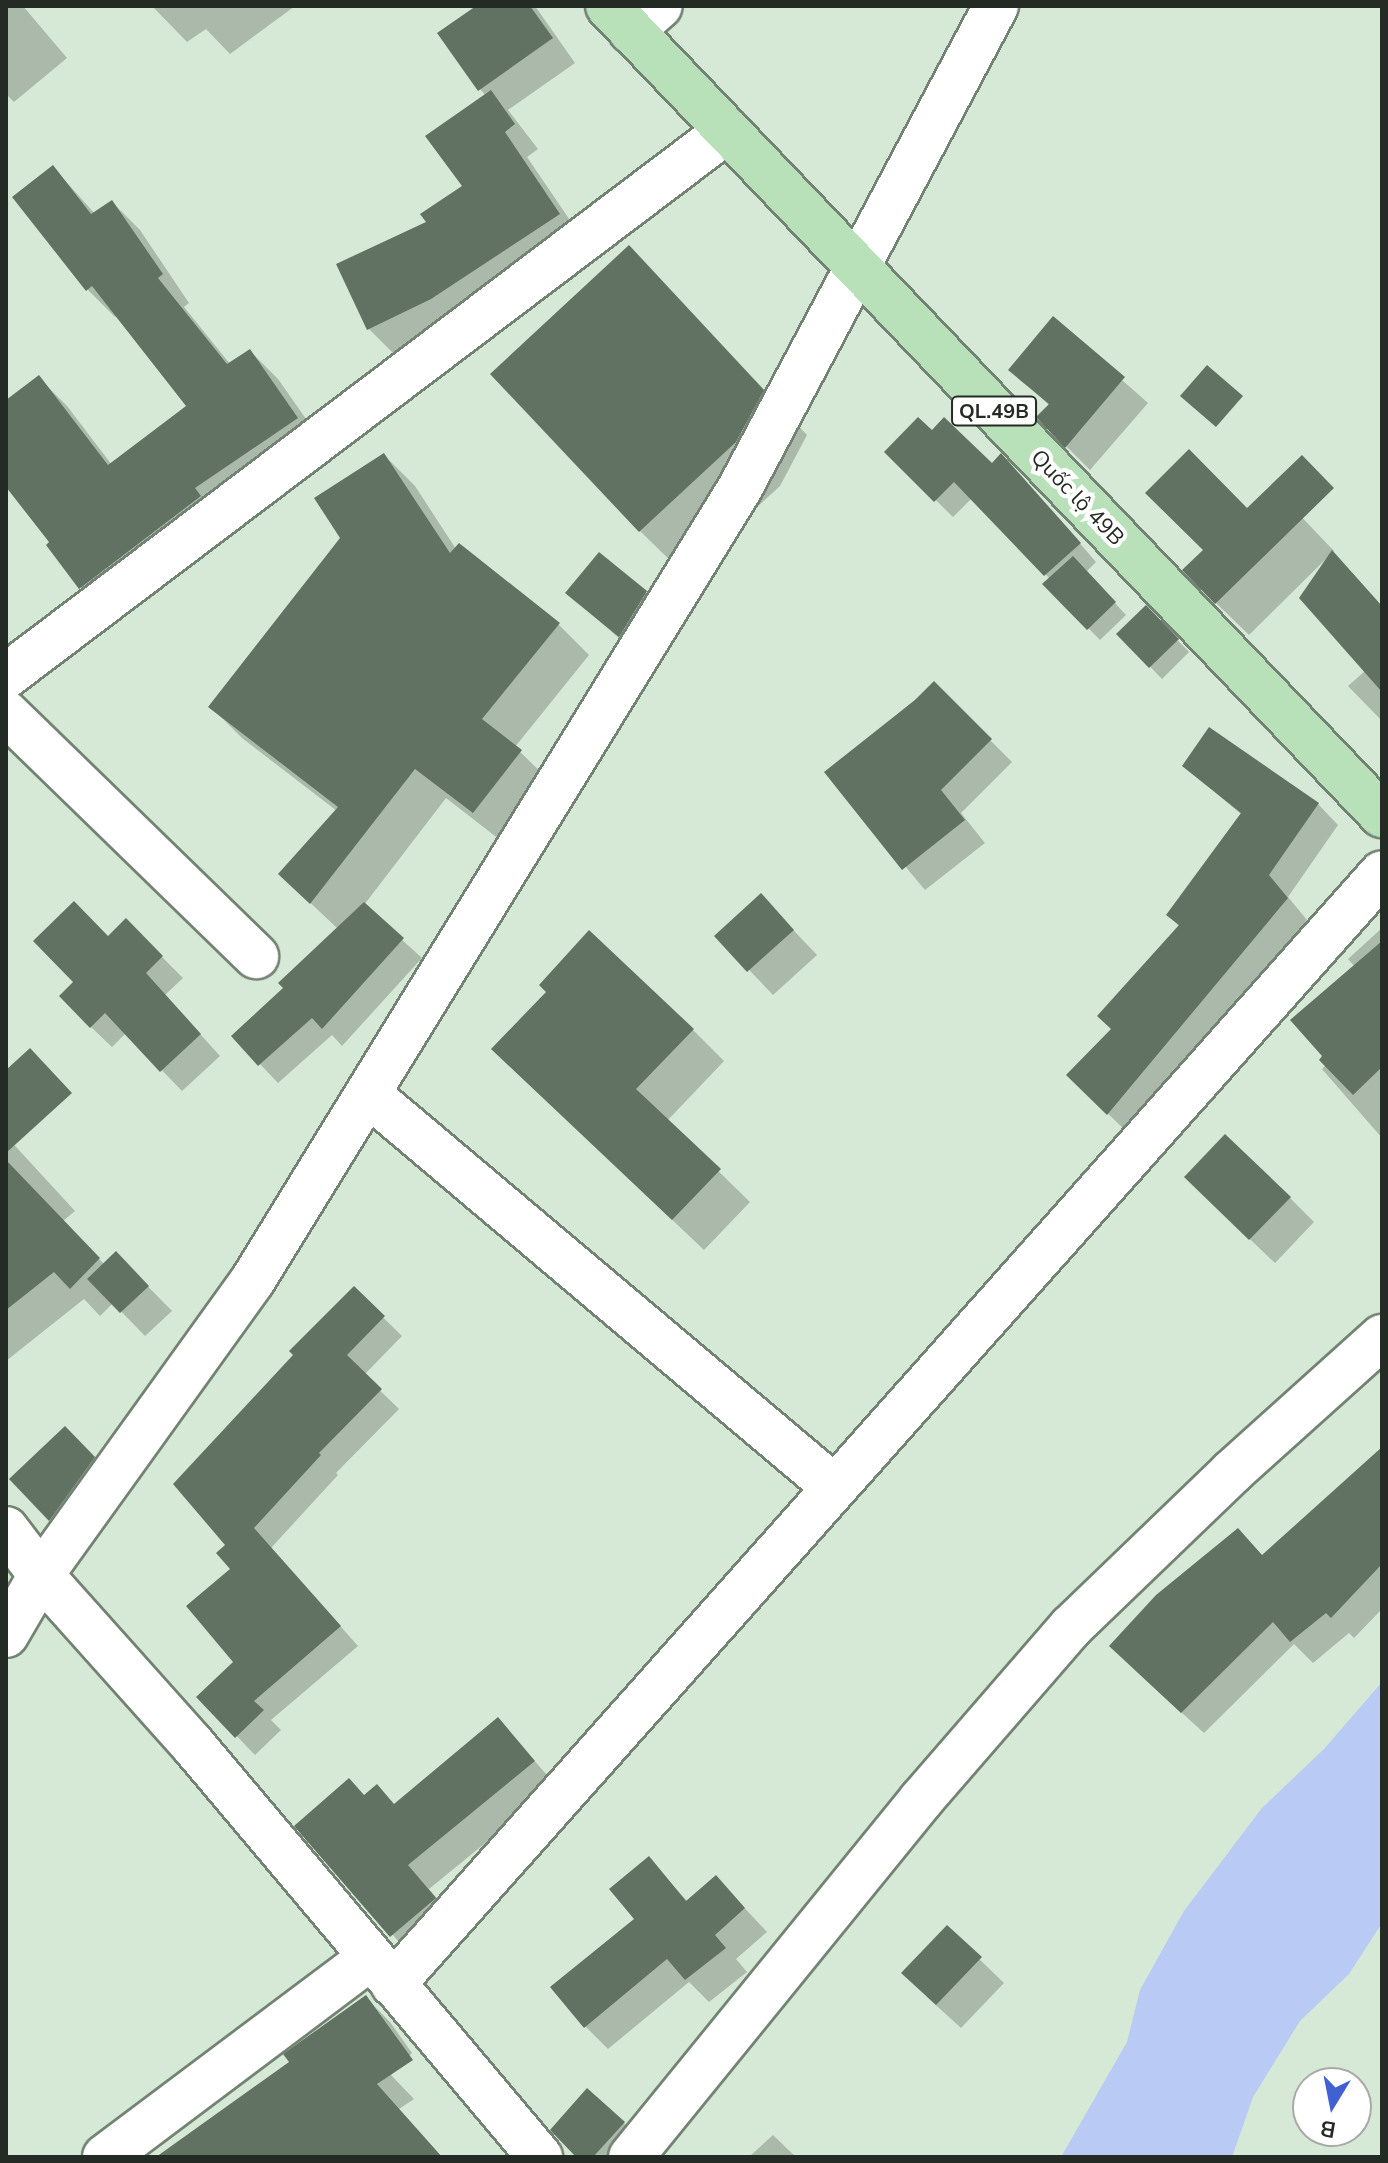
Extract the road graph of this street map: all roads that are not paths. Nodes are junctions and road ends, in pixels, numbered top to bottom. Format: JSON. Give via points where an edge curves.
{"nodes":[{"id":1,"x":996,"y":6,"type":"edge"},
{"id":2,"x":633,"y":14,"type":"edge"},
{"id":3,"x":727,"y":131,"type":"junction"},
{"id":4,"x":858,"y":271,"type":"junction"},
{"id":5,"x":6,"y":676,"type":"edge"},
{"id":6,"x":6,"y":713,"type":"edge"},
{"id":7,"x":1382,"y":815,"type":"edge"},
{"id":8,"x":1382,"y":873,"type":"edge"},
{"id":9,"x":256,"y":956,"type":"dead end"},
{"id":10,"x":368,"y":1094,"type":"junction"},
{"id":11,"x":1382,"y":1337,"type":"edge"},
{"id":12,"x":833,"y":1486,"type":"junction"},
{"id":13,"x":6,"y":1529,"type":"edge"},
{"id":14,"x":41,"y":1575,"type":"junction"},
{"id":15,"x":6,"y":1635,"type":"edge"},
{"id":16,"x":382,"y":1971,"type":"junction"},
{"id":17,"x":105,"y":2157,"type":"edge"},
{"id":18,"x":540,"y":2157,"type":"edge"},
{"id":19,"x":631,"y":2157,"type":"edge"}],
"edges":[{"from":1,"to":4,"type":"street"},
{"from":2,"to":3,"type":"main road","name":"Quốc lộ 49B","number":"QL.49B"},
{"from":3,"to":4,"type":"main road","name":"Quốc lộ 49B","number":"QL.49B"},
{"from":3,"to":5,"type":"street"},
{"from":4,"to":7,"type":"main road","name":"Quốc lộ 49B","number":"QL.49B"},
{"from":4,"to":10,"type":"street","via":[[740,488]]},
{"from":6,"to":9,"type":"street"},
{"from":8,"to":12,"type":"street"},
{"from":10,"to":12,"type":"street"},
{"from":10,"to":14,"type":"street","via":[[253,1280]]},
{"from":11,"to":19,"type":"street","via":[[1071,1627],[921,1800]]},
{"from":12,"to":16,"type":"street"},
{"from":13,"to":14,"type":"street"},
{"from":14,"to":15,"type":"street"},
{"from":14,"to":16,"type":"street","via":[[193,1745]]},
{"from":16,"to":17,"type":"street"},
{"from":16,"to":18,"type":"street"}]}
